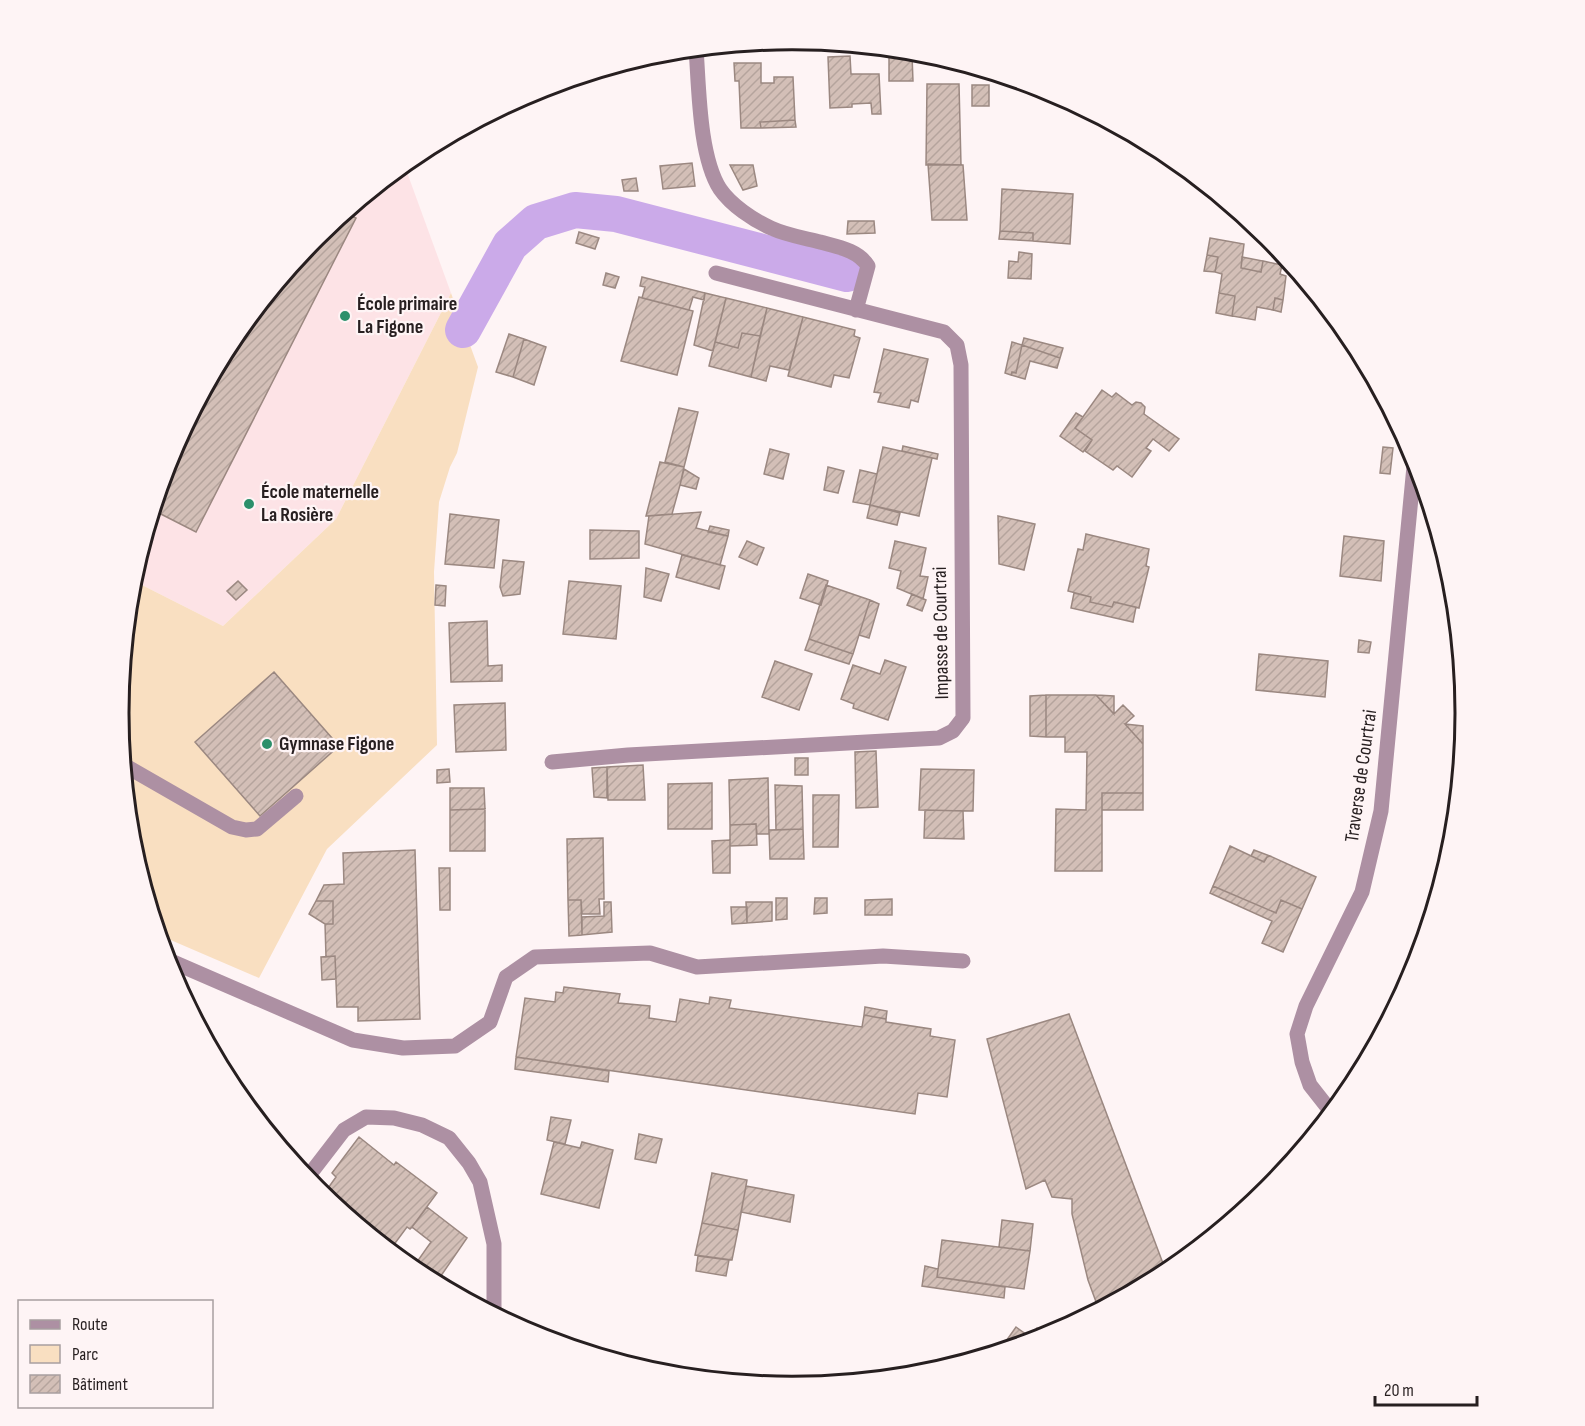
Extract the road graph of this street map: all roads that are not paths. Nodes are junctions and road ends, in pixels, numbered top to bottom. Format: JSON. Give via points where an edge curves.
{"nodes":[{"id":1,"x":697,"y":57,"type":"edge"},
{"id":2,"x":716,"y":273,"type":"dead end"},
{"id":3,"x":856,"y":310,"type":"junction"},
{"id":4,"x":1414,"y":481,"type":"edge"},
{"id":5,"x":552,"y":762,"type":"dead end"},
{"id":6,"x":132,"y":769,"type":"edge"},
{"id":7,"x":296,"y":796,"type":"dead end"},
{"id":8,"x":963,"y":961,"type":"dead end"},
{"id":9,"x":179,"y":965,"type":"edge"},
{"id":10,"x":1327,"y":1106,"type":"edge"},
{"id":11,"x":313,"y":1171,"type":"edge"},
{"id":12,"x":494,"y":1305,"type":"edge"}],
"edges":[{"from":1,"to":3,"type":"street","via":[[708,160],[720,189],[739,208],[771,228],[862,257],[868,266]]},
{"from":2,"to":3,"type":"street","name":"Impasse de Courtrai"},
{"from":3,"to":5,"type":"street","name":"Impasse de Courtrai","via":[[944,332],[957,345],[961,365],[963,718],[953,731],[939,738]]},
{"from":4,"to":10,"type":"street","name":"Traverse de Courtrai","via":[[1381,812],[1362,892],[1306,1006],[1297,1034],[1310,1085]]},
{"from":6,"to":7,"type":"street","via":[[232,827],[246,830],[257,829]]},
{"from":8,"to":9,"type":"street","via":[[883,956],[698,967],[650,953],[535,957],[506,976],[490,1022],[455,1046],[403,1048],[353,1040]]},
{"from":11,"to":12,"type":"street","via":[[344,1130],[366,1117],[422,1125],[449,1138],[480,1182],[494,1244]]}]}
